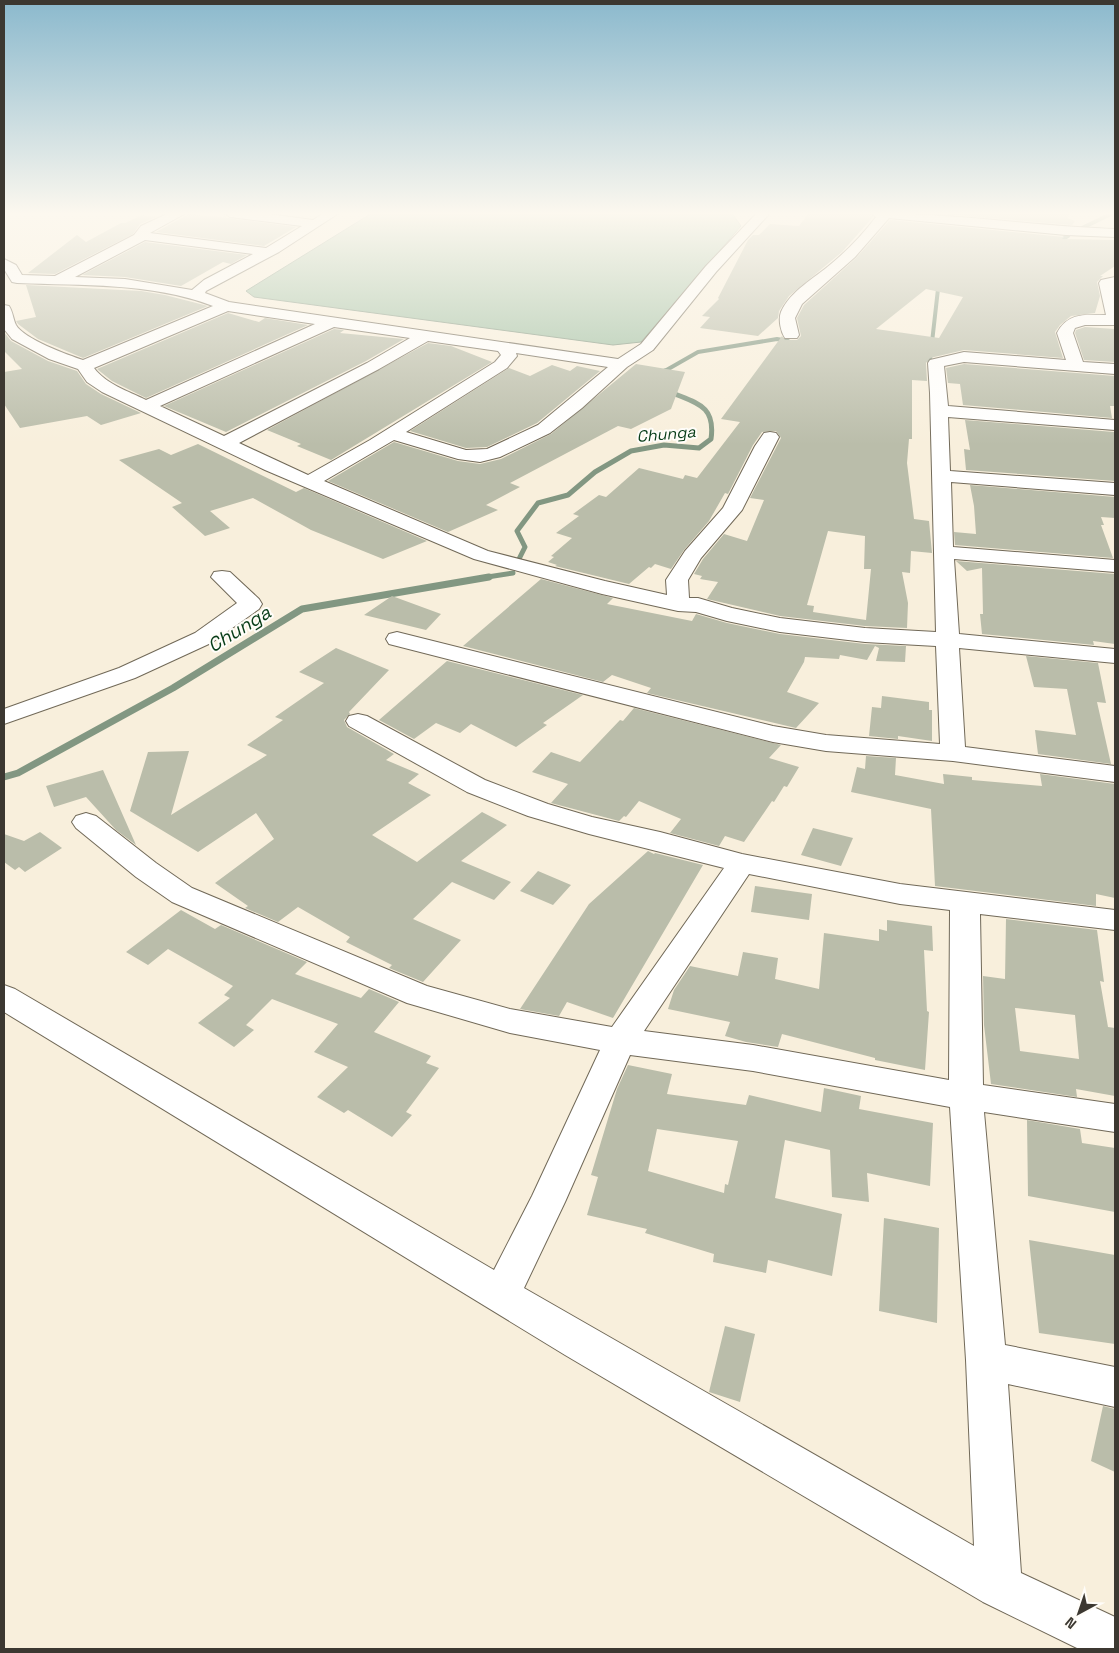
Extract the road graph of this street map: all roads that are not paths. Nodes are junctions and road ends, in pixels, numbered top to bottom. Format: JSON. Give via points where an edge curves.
{"nodes":[{"id":1,"x":27,"y":290,"type":"edge"},
{"id":2,"x":168,"y":290,"type":"edge"},
{"id":3,"x":199,"y":290,"type":"edge"},
{"id":4,"x":694,"y":290,"type":"edge"},
{"id":5,"x":807,"y":290,"type":"edge"},
{"id":6,"x":1108,"y":290,"type":"edge"},
{"id":7,"x":11,"y":295,"type":"edge"},
{"id":8,"x":197,"y":295,"type":"junction"},
{"id":9,"x":226,"y":306,"type":"junction"},
{"id":10,"x":1115,"y":320,"type":"edge"},
{"id":11,"x":331,"y":323,"type":"junction"},
{"id":12,"x":791,"y":335,"type":"dead end"},
{"id":13,"x":423,"y":337,"type":"junction"},
{"id":14,"x":504,"y":346,"type":"junction"},
{"id":15,"x":621,"y":364,"type":"junction"},
{"id":16,"x":84,"y":366,"type":"junction"},
{"id":17,"x":1076,"y":366,"type":"junction"},
{"id":18,"x":1115,"y":369,"type":"edge"},
{"id":19,"x":146,"y":406,"type":"junction"},
{"id":20,"x":940,"y":411,"type":"junction"},
{"id":21,"x":1115,"y":424,"type":"edge"},
{"id":22,"x":391,"y":433,"type":"junction"},
{"id":23,"x":770,"y":437,"type":"dead end"},
{"id":24,"x":225,"y":443,"type":"junction"},
{"id":25,"x":942,"y":476,"type":"junction"},
{"id":26,"x":309,"y":482,"type":"junction"},
{"id":27,"x":1115,"y":489,"type":"edge"},
{"id":28,"x":943,"y":552,"type":"junction"},
{"id":29,"x":1115,"y":566,"type":"edge"},
{"id":30,"x":222,"y":577,"type":"dead end"},
{"id":31,"x":678,"y":604,"type":"junction"},
{"id":32,"x":397,"y":639,"type":"dead end"},
{"id":33,"x":948,"y":640,"type":"junction"},
{"id":34,"x":1115,"y":656,"type":"edge"},
{"id":35,"x":4,"y":717,"type":"edge"},
{"id":36,"x":358,"y":721,"type":"dead end"},
{"id":37,"x":953,"y":754,"type":"junction"},
{"id":38,"x":1115,"y":774,"type":"edge"},
{"id":39,"x":86,"y":822,"type":"dead end"},
{"id":40,"x":742,"y":863,"type":"junction"},
{"id":41,"x":965,"y":902,"type":"junction"},
{"id":42,"x":1115,"y":920,"type":"edge"},
{"id":43,"x":4,"y":997,"type":"edge"},
{"id":44,"x":620,"y":1042,"type":"junction"},
{"id":45,"x":966,"y":1096,"type":"junction"},
{"id":46,"x":1115,"y":1118,"type":"edge"},
{"id":47,"x":500,"y":1295,"type":"junction"},
{"id":48,"x":986,"y":1360,"type":"junction"},
{"id":49,"x":1115,"y":1387,"type":"edge"},
{"id":50,"x":999,"y":1586,"type":"junction"},
{"id":51,"x":1115,"y":1642,"type":"edge"}],
"edges":[{"from":1,"to":7,"type":"street"},
{"from":2,"to":8,"type":"street"},
{"from":3,"to":8,"type":"street"},
{"from":4,"to":15,"type":"street","via":[[647,347]]},
{"from":5,"to":12,"type":"street","via":[[789,312],[787,318]]},
{"from":6,"to":10,"type":"street"},
{"from":7,"to":16,"type":"street","via":[[9,326],[18,336],[55,356]]},
{"from":8,"to":9,"type":"street"},
{"from":9,"to":11,"type":"street"},
{"from":9,"to":16,"type":"street"},
{"from":10,"to":17,"type":"street","via":[[1082,320],[1069,325],[1065,333]]},
{"from":11,"to":13,"type":"street"},
{"from":11,"to":19,"type":"street"},
{"from":13,"to":14,"type":"street"},
{"from":13,"to":24,"type":"street"},
{"from":14,"to":15,"type":"street"},
{"from":14,"to":22,"type":"street","via":[[509,356],[501,365]]},
{"from":15,"to":22,"type":"street","via":[[544,429],[493,453],[465,455]]},
{"from":16,"to":19,"type":"street","via":[[93,378],[108,388]]},
{"from":17,"to":18,"type":"street"},
{"from":17,"to":20,"type":"street","via":[[994,358],[948,359],[936,363]]},
{"from":19,"to":24,"type":"street"},
{"from":20,"to":21,"type":"street"},
{"from":20,"to":25,"type":"street"},
{"from":22,"to":26,"type":"street"},
{"from":23,"to":31,"type":"street","via":[[732,510],[692,555],[677,580]]},
{"from":24,"to":26,"type":"street"},
{"from":25,"to":27,"type":"street"},
{"from":25,"to":28,"type":"street"},
{"from":26,"to":31,"type":"street","via":[[481,555]]},
{"from":28,"to":29,"type":"street"},
{"from":28,"to":33,"type":"street"},
{"from":30,"to":35,"type":"street","via":[[251,604],[203,638],[127,673]]},
{"from":31,"to":33,"type":"street","via":[[780,625]]},
{"from":32,"to":37,"type":"street","via":[[773,734],[826,743]]},
{"from":33,"to":34,"type":"street"},
{"from":33,"to":37,"type":"street"},
{"from":36,"to":40,"type":"street","via":[[476,786],[508,799],[588,825]]},
{"from":37,"to":38,"type":"street"},
{"from":39,"to":44,"type":"street","via":[[182,895],[409,991],[510,1021]]},
{"from":40,"to":41,"type":"street","via":[[900,894]]},
{"from":40,"to":44,"type":"street"},
{"from":41,"to":42,"type":"street"},
{"from":41,"to":45,"type":"street"},
{"from":43,"to":47,"type":"street"},
{"from":44,"to":45,"type":"street","via":[[753,1058]]},
{"from":44,"to":47,"type":"street","via":[[547,1202]]},
{"from":45,"to":46,"type":"street"},
{"from":45,"to":48,"type":"street"},
{"from":47,"to":50,"type":"street"},
{"from":48,"to":49,"type":"street"},
{"from":48,"to":50,"type":"street"},
{"from":50,"to":51,"type":"street"}]}
